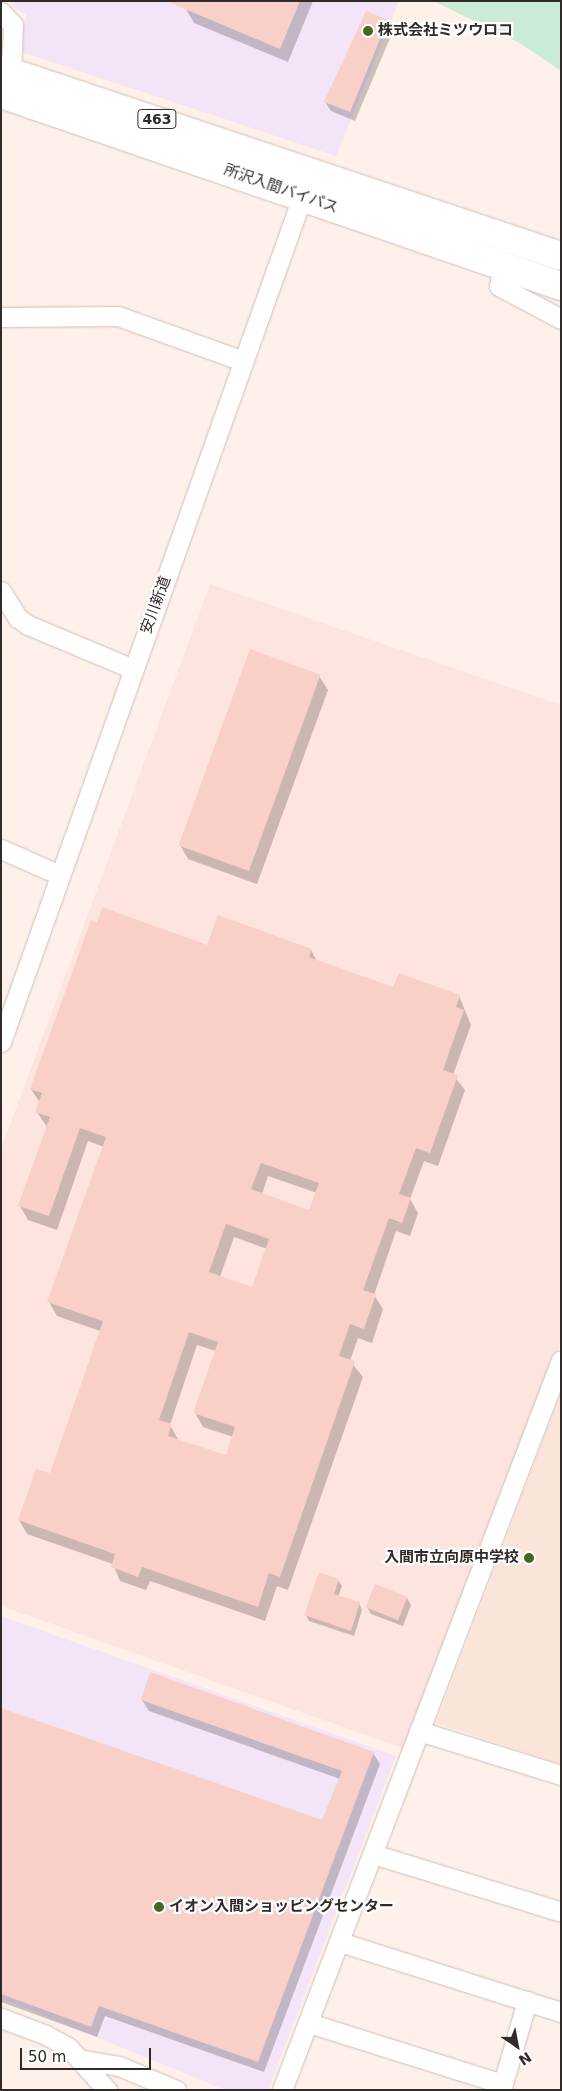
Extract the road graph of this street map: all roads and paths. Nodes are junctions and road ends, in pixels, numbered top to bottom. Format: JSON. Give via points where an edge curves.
{"nodes":[{"id":1,"x":1,"y":12,"type":"edge"},
{"id":2,"x":4,"y":78,"type":"edge"},
{"id":3,"x":312,"y":170,"type":"junction"},
{"id":4,"x":302,"y":196,"type":"junction"},
{"id":5,"x":561,"y":256,"type":"edge"},
{"id":6,"x":503,"y":267,"type":"junction"},
{"id":7,"x":561,"y":286,"type":"edge"},
{"id":8,"x":1,"y":317,"type":"edge"},
{"id":9,"x":561,"y":319,"type":"edge"},
{"id":10,"x":243,"y":361,"type":"junction"},
{"id":11,"x":1,"y":591,"type":"edge"},
{"id":12,"x":133,"y":669,"type":"junction"},
{"id":13,"x":1,"y":849,"type":"edge"},
{"id":14,"x":60,"y":875,"type":"junction"},
{"id":15,"x":1,"y":1042,"type":"edge"},
{"id":16,"x":561,"y":1360,"type":"edge"},
{"id":17,"x":419,"y":1731,"type":"junction"},
{"id":18,"x":561,"y":1775,"type":"edge"},
{"id":19,"x":373,"y":1854,"type":"junction"},
{"id":20,"x":561,"y":1912,"type":"edge"},
{"id":21,"x":340,"y":1942,"type":"junction"},
{"id":22,"x":527,"y":2001,"type":"junction"},
{"id":23,"x":561,"y":2012,"type":"edge"},
{"id":24,"x":1,"y":2018,"type":"edge"},
{"id":25,"x":309,"y":2023,"type":"junction"},
{"id":26,"x":82,"y":2060,"type":"junction"},
{"id":27,"x":502,"y":2087,"type":"edge"},
{"id":28,"x":107,"y":2090,"type":"edge"},
{"id":29,"x":176,"y":2090,"type":"edge"},
{"id":30,"x":282,"y":2090,"type":"edge"}],
"edges":[{"from":1,"to":2,"type":"street","via":[[13,24]]},
{"from":2,"to":3,"type":"highway","name":"所沢入間バイパス","number":"463"},
{"from":2,"to":4,"type":"highway","name":"所沢入間バイパス","number":"463"},
{"from":3,"to":4,"type":"street","name":"安川新道"},
{"from":3,"to":5,"type":"highway","name":"所沢入間バイパス","number":"463"},
{"from":4,"to":6,"type":"highway","name":"所沢入間バイパス","number":"463"},
{"from":4,"to":10,"type":"street","name":"安川新道"},
{"from":6,"to":7,"type":"highway","name":"所沢入間バイパス","number":"463"},
{"from":6,"to":9,"type":"street","via":[[499,286]]},
{"from":8,"to":10,"type":"street","via":[[118,316]]},
{"from":10,"to":12,"type":"street","name":"安川新道"},
{"from":11,"to":12,"type":"street","via":[[18,618],[28,625]]},
{"from":12,"to":14,"type":"street","name":"安川新道"},
{"from":13,"to":14,"type":"street"},
{"from":14,"to":15,"type":"street","name":"安川新道"},
{"from":16,"to":17,"type":"street"},
{"from":17,"to":18,"type":"street"},
{"from":17,"to":19,"type":"street"},
{"from":19,"to":20,"type":"street"},
{"from":19,"to":21,"type":"street"},
{"from":21,"to":22,"type":"street"},
{"from":21,"to":25,"type":"street"},
{"from":22,"to":23,"type":"street"},
{"from":22,"to":27,"type":"street"},
{"from":24,"to":26,"type":"street","via":[[46,2035]]},
{"from":25,"to":27,"type":"street"},
{"from":25,"to":30,"type":"street"},
{"from":26,"to":28,"type":"street"},
{"from":26,"to":29,"type":"street","via":[[119,2066]]}]}
